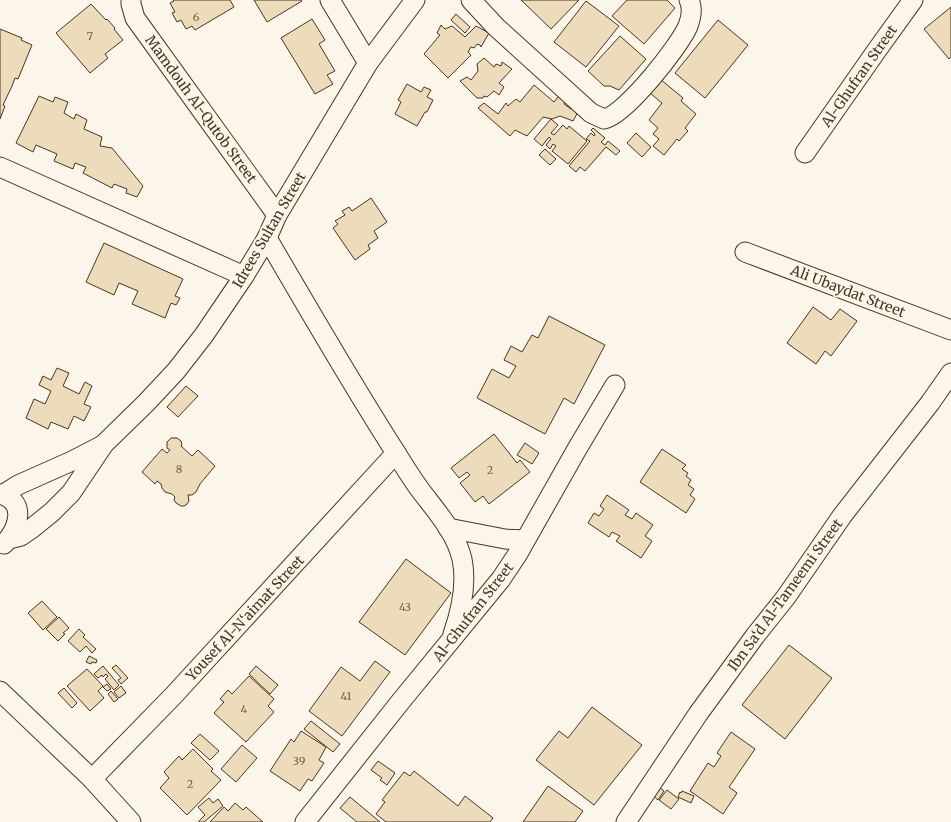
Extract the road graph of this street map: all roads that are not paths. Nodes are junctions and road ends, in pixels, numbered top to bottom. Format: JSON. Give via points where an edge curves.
{"nodes":[{"id":1,"x":131,"y":0,"type":"edge"},
{"id":2,"x":330,"y":0,"type":"edge"},
{"id":3,"x":415,"y":0,"type":"edge"},
{"id":4,"x":471,"y":0,"type":"edge"},
{"id":5,"x":690,"y":0,"type":"edge"},
{"id":6,"x":913,"y":0,"type":"edge"},
{"id":7,"x":368,"y":63,"type":"junction"},
{"id":8,"x":805,"y":152,"type":"dead end"},
{"id":9,"x":0,"y":167,"type":"edge"},
{"id":10,"x":278,"y":215,"type":"junction"},
{"id":11,"x":266,"y":238,"type":"junction"},
{"id":12,"x":745,"y":252,"type":"dead end"},
{"id":13,"x":244,"y":276,"type":"junction"},
{"id":14,"x":951,"y":330,"type":"edge"},
{"id":15,"x":951,"y":373,"type":"edge"},
{"id":16,"x":616,"y":385,"type":"dead end"},
{"id":17,"x":104,"y":444,"type":"junction"},
{"id":18,"x":396,"y":453,"type":"junction"},
{"id":19,"x":2,"y":494,"type":"edge"},
{"id":20,"x":448,"y":528,"type":"junction"},
{"id":21,"x":525,"y":540,"type":"junction"},
{"id":22,"x":4,"y":544,"type":"edge"},
{"id":23,"x":450,"y":642,"type":"junction"},
{"id":24,"x":0,"y":690,"type":"edge"},
{"id":25,"x":92,"y":780,"type":"junction"},
{"id":26,"x":131,"y":822,"type":"edge"},
{"id":27,"x":305,"y":822,"type":"edge"},
{"id":28,"x":626,"y":822,"type":"edge"}],
"edges":[{"from":1,"to":10,"type":"street","name":"Mamdouh Al-Qutob Street","via":[[135,18]]},
{"from":2,"to":7,"type":"street"},
{"from":3,"to":7,"type":"street","name":"Idrees Sultan Street"},
{"from":4,"to":5,"type":"street","via":[[496,27],[591,113],[604,119],[627,104],[663,65],[688,26]]},
{"from":6,"to":8,"type":"street","name":"Al-Ghufran Street"},
{"from":7,"to":10,"type":"street","name":"Idrees Sultan Street"},
{"from":9,"to":13,"type":"street"},
{"from":10,"to":11,"type":"street","name":"Idrees Sultan Street"},
{"from":11,"to":13,"type":"street","name":"Idrees Sultan Street"},
{"from":11,"to":18,"type":"street"},
{"from":12,"to":14,"type":"street","name":"Ali Ubaydat Street"},
{"from":13,"to":17,"type":"street","name":"Idrees Sultan Street","via":[[176,371]]},
{"from":15,"to":28,"type":"street","name":"Ibn Sa‘d Al-Tameemi Street","via":[[698,714]]},
{"from":16,"to":21,"type":"street","name":"Al-Ghufran Street"},
{"from":17,"to":19,"type":"street","name":"Idrees Sultan Street"},
{"from":17,"to":22,"type":"street","name":"Idrees Sultan Street","via":[[71,493],[52,512],[21,536]]},
{"from":18,"to":20,"type":"street"},
{"from":18,"to":25,"type":"street","name":"Yousef Al-N‘aimat Street"},
{"from":19,"to":22,"type":"street","via":[[15,503],[19,513],[16,527]]},
{"from":20,"to":21,"type":"street"},
{"from":20,"to":23,"type":"street","via":[[462,560],[463,576],[459,613]]},
{"from":21,"to":23,"type":"street","name":"Al-Ghufran Street","via":[[501,579]]},
{"from":23,"to":27,"type":"street","name":"Al-Ghufran Street"},
{"from":24,"to":25,"type":"street"},
{"from":25,"to":26,"type":"street"}]}
